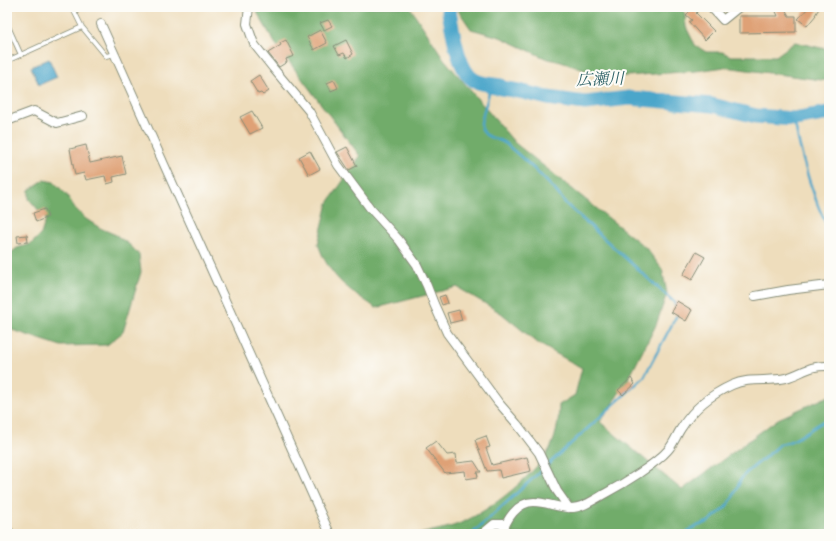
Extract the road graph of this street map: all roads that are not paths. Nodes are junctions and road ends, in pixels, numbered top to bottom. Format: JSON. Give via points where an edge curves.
{"nodes":[{"id":1,"x":72,"y":7,"type":"edge"},
{"id":2,"x":249,"y":7,"type":"edge"},
{"id":3,"x":711,"y":7,"type":"edge"},
{"id":4,"x":739,"y":7,"type":"edge"},
{"id":5,"x":7,"y":24,"type":"edge"},
{"id":6,"x":101,"y":24,"type":"dead end"},
{"id":7,"x":82,"y":27,"type":"junction"},
{"id":8,"x":115,"y":54,"type":"junction"},
{"id":9,"x":21,"y":55,"type":"junction"},
{"id":10,"x":7,"y":61,"type":"edge"},
{"id":11,"x":83,"y":116,"type":"dead end"},
{"id":12,"x":7,"y":121,"type":"edge"},
{"id":13,"x":829,"y":285,"type":"edge"},
{"id":14,"x":755,"y":296,"type":"dead end"},
{"id":15,"x":829,"y":366,"type":"edge"},
{"id":16,"x":569,"y":508,"type":"junction"},
{"id":17,"x":505,"y":524,"type":"junction"},
{"id":18,"x":7,"y":529,"type":"edge"},
{"id":19,"x":11,"y":534,"type":"edge"},
{"id":20,"x":330,"y":534,"type":"edge"},
{"id":21,"x":482,"y":534,"type":"edge"},
{"id":22,"x":502,"y":534,"type":"edge"}],
"edges":[{"from":1,"to":7,"type":"lane"},
{"from":2,"to":16,"type":"street","via":[[247,24],[254,44],[309,111],[338,164],[417,265],[447,333],[539,454]]},
{"from":3,"to":4,"type":"street","via":[[723,20]]},
{"from":5,"to":9,"type":"lane"},
{"from":6,"to":8,"type":"street"},
{"from":7,"to":8,"type":"lane","via":[[106,56]]},
{"from":7,"to":9,"type":"lane"},
{"from":8,"to":20,"type":"street"},
{"from":9,"to":10,"type":"lane"},
{"from":11,"to":12,"type":"street","via":[[57,123],[34,111]]},
{"from":13,"to":14,"type":"street"},
{"from":15,"to":16,"type":"street","via":[[813,366],[786,378],[734,384],[719,392],[692,413],[668,451],[653,463],[593,501]]},
{"from":16,"to":17,"type":"street","via":[[528,503],[515,510]]},
{"from":17,"to":21,"type":"street","via":[[494,524]]},
{"from":17,"to":22,"type":"street"},
{"from":18,"to":19,"type":"street"}]}
